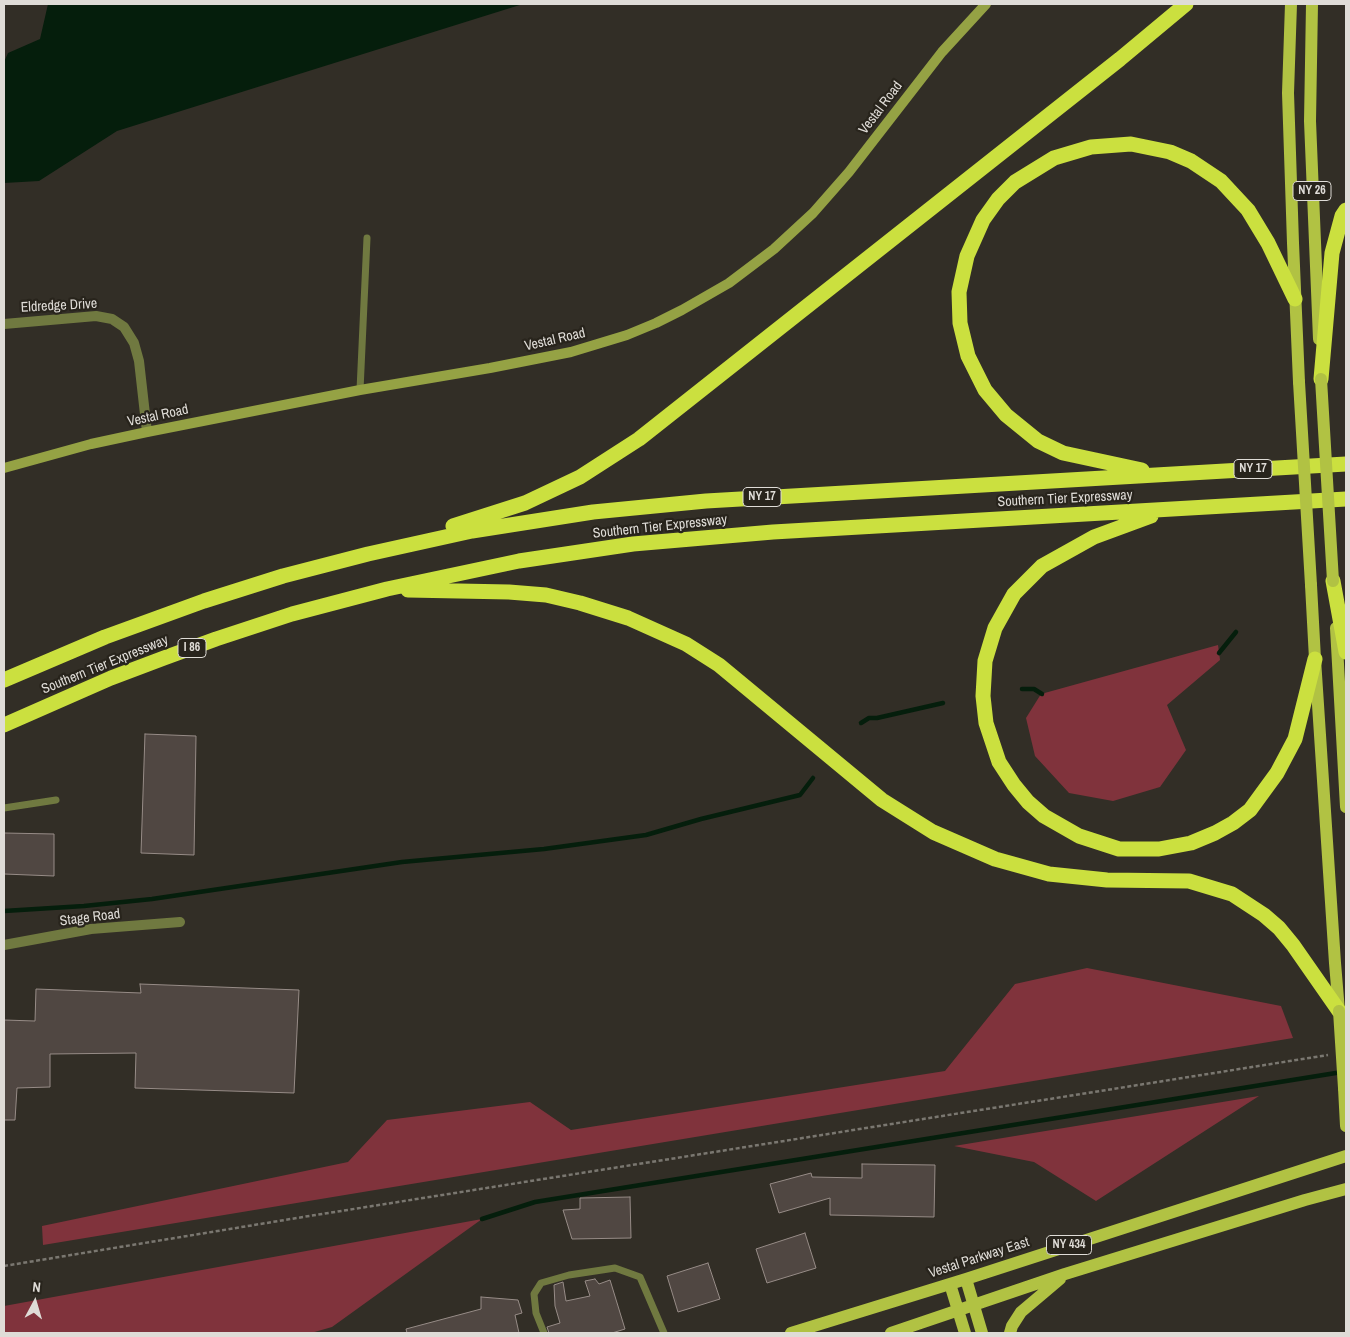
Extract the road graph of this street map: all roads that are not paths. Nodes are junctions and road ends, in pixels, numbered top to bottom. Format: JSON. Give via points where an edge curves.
{"nodes":[{"id":1,"x":986,"y":4,"type":"edge"},
{"id":2,"x":1186,"y":4,"type":"edge"},
{"id":3,"x":1291,"y":4,"type":"edge"},
{"id":4,"x":1312,"y":4,"type":"edge"},
{"id":5,"x":1346,"y":210,"type":"edge"},
{"id":6,"x":367,"y":238,"type":"dead end"},
{"id":7,"x":1295,"y":299,"type":"junction"},
{"id":8,"x":4,"y":324,"type":"edge"},
{"id":9,"x":1321,"y":379,"type":"junction"},
{"id":10,"x":360,"y":390,"type":"junction"},
{"id":11,"x":147,"y":432,"type":"junction"},
{"id":12,"x":1346,"y":464,"type":"edge"},
{"id":13,"x":4,"y":468,"type":"edge"},
{"id":14,"x":1160,"y":474,"type":"junction"},
{"id":15,"x":1346,"y":499,"type":"edge"},
{"id":16,"x":1165,"y":510,"type":"junction"},
{"id":17,"x":368,"y":554,"type":"junction"},
{"id":18,"x":1333,"y":581,"type":"junction"},
{"id":19,"x":387,"y":589,"type":"junction"},
{"id":20,"x":1346,"y":652,"type":"edge"},
{"id":21,"x":1315,"y":660,"type":"junction"},
{"id":22,"x":4,"y":680,"type":"edge"},
{"id":23,"x":4,"y":726,"type":"edge"},
{"id":24,"x":56,"y":800,"type":"dead end"},
{"id":25,"x":1346,"y":807,"type":"edge"},
{"id":26,"x":4,"y":808,"type":"edge"},
{"id":27,"x":180,"y":922,"type":"dead end"},
{"id":28,"x":4,"y":945,"type":"edge"},
{"id":29,"x":1339,"y":1011,"type":"junction"},
{"id":30,"x":1346,"y":1126,"type":"edge"},
{"id":31,"x":1346,"y":1156,"type":"edge"},
{"id":32,"x":1346,"y":1189,"type":"edge"},
{"id":33,"x":1065,"y":1274,"type":"junction"},
{"id":34,"x":966,"y":1278,"type":"junction"},
{"id":35,"x":950,"y":1284,"type":"junction"},
{"id":36,"x":974,"y":1305,"type":"junction"},
{"id":37,"x":958,"y":1310,"type":"junction"},
{"id":38,"x":544,"y":1333,"type":"edge"},
{"id":39,"x":664,"y":1333,"type":"edge"},
{"id":40,"x":791,"y":1333,"type":"edge"},
{"id":41,"x":890,"y":1333,"type":"edge"},
{"id":42,"x":965,"y":1333,"type":"edge"},
{"id":43,"x":982,"y":1333,"type":"edge"},
{"id":44,"x":1010,"y":1333,"type":"edge"}],
"edges":[{"from":1,"to":10,"type":"street","name":"Vestal Road","via":[[942,52],[813,213],[774,249],[710,295],[627,335],[571,352]]},
{"from":2,"to":17,"type":"highway","via":[[639,439],[580,477],[524,503]]},
{"from":3,"to":7,"type":"main road","number":"NY 26","via":[[1288,93]]},
{"from":4,"to":9,"type":"main road","number":"NY 26","via":[[1310,122]]},
{"from":5,"to":9,"type":"highway","via":[[1332,253]]},
{"from":6,"to":10,"type":"lane"},
{"from":7,"to":14,"type":"highway","via":[[1268,242],[1248,210],[1221,182],[1191,161],[1170,152],[1132,144],[1091,146],[1054,158],[1015,182],[998,199],[983,220],[968,256],[959,292],[960,323],[968,356],[985,390],[1006,415],[1038,441],[1063,453]]},
{"from":7,"to":21,"type":"main road","number":"NY 26","bridge":true},
{"from":8,"to":11,"type":"street","name":"Eldredge Drive","via":[[96,316],[112,319],[124,327],[134,343],[139,361]]},
{"from":9,"to":18,"type":"main road","number":"NY 26","bridge":true},
{"from":10,"to":11,"type":"street","name":"Vestal Road"},
{"from":11,"to":13,"type":"street","name":"Vestal Road"},
{"from":12,"to":14,"type":"highway","name":"Southern Tier Expressway","number":"NY 17"},
{"from":14,"to":17,"type":"highway","name":"Southern Tier Expressway","number":"NY 17","via":[[706,501],[593,512],[472,531]]},
{"from":15,"to":16,"type":"highway","name":"Southern Tier Expressway"},
{"from":16,"to":19,"type":"highway","name":"Southern Tier Expressway","via":[[773,532],[633,544],[519,561]]},
{"from":16,"to":21,"type":"highway","via":[[1094,537],[1042,566],[1014,594],[995,628],[985,661],[983,696],[986,723],[999,762],[1028,802],[1044,816],[1079,836],[1119,849],[1159,849],[1215,834],[1250,810],[1277,773],[1295,739]]},
{"from":17,"to":22,"type":"highway","name":"Southern Tier Expressway","via":[[204,601],[105,637]]},
{"from":18,"to":20,"type":"highway"},
{"from":18,"to":25,"type":"main road","number":"NY 26"},
{"from":19,"to":23,"type":"highway","name":"Southern Tier Expressway","number":"I 86","via":[[292,614],[216,639],[111,678]]},
{"from":19,"to":29,"type":"highway","via":[[546,595],[628,618],[686,644],[720,666],[882,800],[933,832],[995,859],[1050,874],[1107,880],[1189,881],[1232,894],[1279,928]]},
{"from":21,"to":29,"type":"main road","number":"NY 26"},
{"from":24,"to":26,"type":"lane"},
{"from":27,"to":28,"type":"street","name":"Stage Road","via":[[91,929]]},
{"from":29,"to":30,"type":"main road","number":"NY 26","bridge":true},
{"from":31,"to":34,"type":"main road","name":"Vestal Parkway East","number":"NY 434"},
{"from":32,"to":33,"type":"main road","number":"NY 434"},
{"from":33,"to":36,"type":"main road","number":"NY 434"},
{"from":33,"to":44,"type":"main road","via":[[1021,1312]]},
{"from":34,"to":35,"type":"main road","name":"Vestal Parkway East","number":"NY 434"},
{"from":34,"to":36,"type":"main road"},
{"from":35,"to":37,"type":"main road"},
{"from":35,"to":40,"type":"main road","name":"Vestal Parkway East","number":"NY 434"},
{"from":36,"to":37,"type":"main road","number":"NY 434"},
{"from":36,"to":43,"type":"main road"},
{"from":37,"to":41,"type":"main road","number":"NY 434"},
{"from":37,"to":42,"type":"main road"},
{"from":38,"to":39,"type":"lane","via":[[536,1313],[534,1294],[541,1284],[615,1268],[640,1277]]}]}
